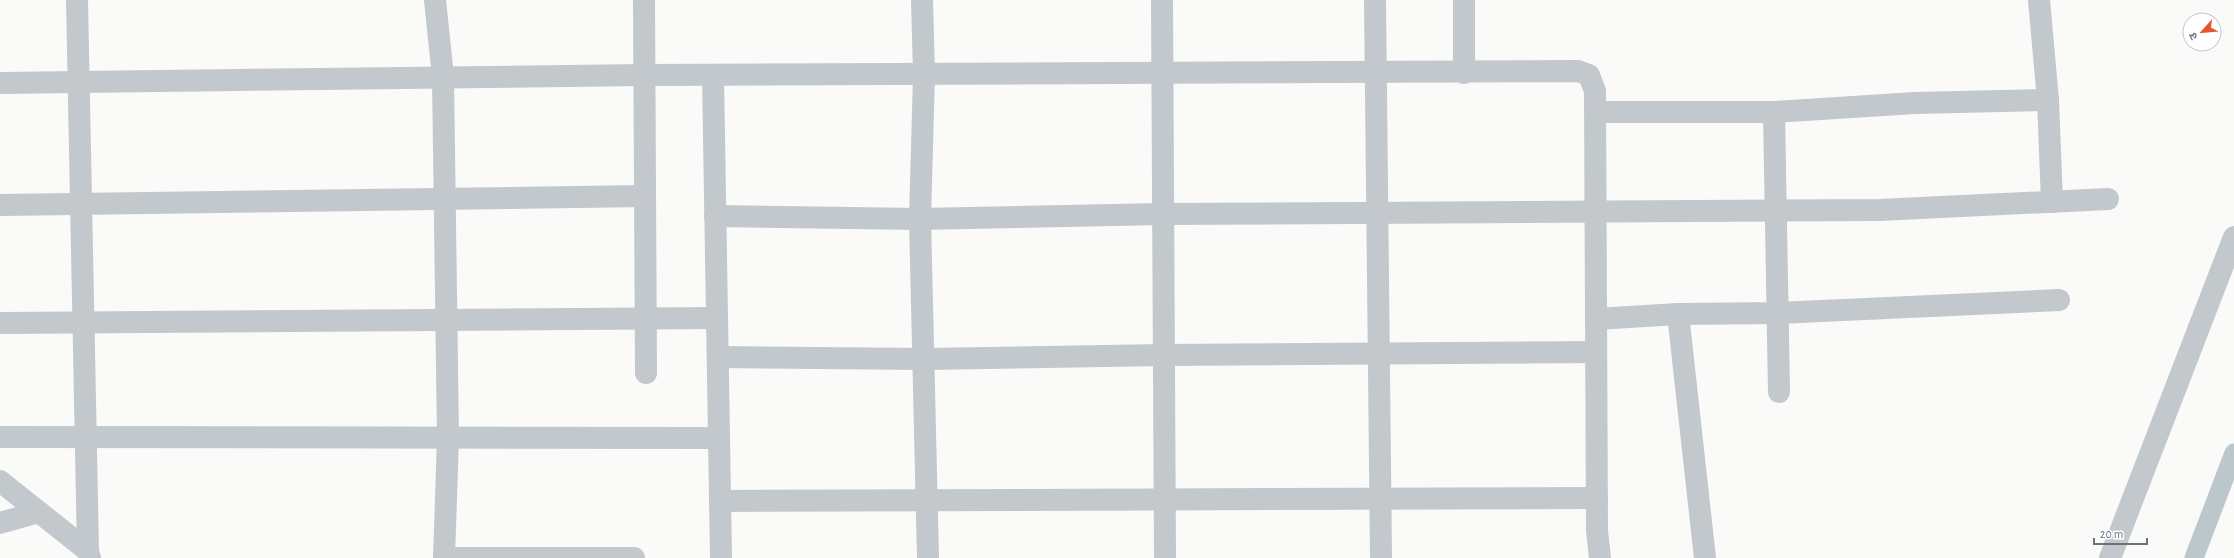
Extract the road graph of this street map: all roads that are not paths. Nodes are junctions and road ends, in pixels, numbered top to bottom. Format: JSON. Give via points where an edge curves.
{"nodes":[{"id":1,"x":77,"y":0,"type":"edge"},
{"id":2,"x":436,"y":0,"type":"edge"},
{"id":3,"x":644,"y":0,"type":"edge"},
{"id":4,"x":922,"y":0,"type":"edge"},
{"id":5,"x":1162,"y":0,"type":"edge"},
{"id":6,"x":1375,"y":0,"type":"edge"},
{"id":7,"x":1464,"y":0,"type":"edge"},
{"id":8,"x":2039,"y":0,"type":"edge"},
{"id":9,"x":1376,"y":72,"type":"junction"},
{"id":10,"x":1464,"y":73,"type":"junction"},
{"id":11,"x":1162,"y":74,"type":"junction"},
{"id":12,"x":644,"y":75,"type":"junction"},
{"id":13,"x":713,"y":75,"type":"junction"},
{"id":14,"x":924,"y":75,"type":"junction"},
{"id":15,"x":443,"y":77,"type":"junction"},
{"id":16,"x":79,"y":82,"type":"junction"},
{"id":17,"x":0,"y":83,"type":"edge"},
{"id":18,"x":2048,"y":100,"type":"junction"},
{"id":19,"x":1595,"y":112,"type":"junction"},
{"id":20,"x":1774,"y":112,"type":"junction"},
{"id":21,"x":645,"y":196,"type":"junction"},
{"id":22,"x":445,"y":198,"type":"junction"},
{"id":23,"x":2108,"y":199,"type":"dead end"},
{"id":24,"x":2052,"y":202,"type":"junction"},
{"id":25,"x":81,"y":204,"type":"junction"},
{"id":26,"x":0,"y":205,"type":"edge"},
{"id":27,"x":1776,"y":211,"type":"junction"},
{"id":28,"x":1596,"y":212,"type":"junction"},
{"id":29,"x":1163,"y":214,"type":"junction"},
{"id":30,"x":1378,"y":214,"type":"junction"},
{"id":31,"x":716,"y":216,"type":"junction"},
{"id":32,"x":920,"y":219,"type":"junction"},
{"id":33,"x":2234,"y":237,"type":"edge"},
{"id":34,"x":2059,"y":300,"type":"dead end"},
{"id":35,"x":1778,"y":313,"type":"junction"},
{"id":36,"x":1678,"y":314,"type":"junction"},
{"id":37,"x":646,"y":318,"type":"junction"},
{"id":38,"x":717,"y":318,"type":"junction"},
{"id":39,"x":446,"y":319,"type":"junction"},
{"id":40,"x":1596,"y":319,"type":"junction"},
{"id":41,"x":83,"y":321,"type":"junction"},
{"id":42,"x":0,"y":323,"type":"edge"},
{"id":43,"x":1596,"y":352,"type":"junction"},
{"id":44,"x":1379,"y":354,"type":"junction"},
{"id":45,"x":1164,"y":355,"type":"junction"},
{"id":46,"x":718,"y":357,"type":"junction"},
{"id":47,"x":925,"y":359,"type":"junction"},
{"id":48,"x":646,"y":373,"type":"dead end"},
{"id":49,"x":1779,"y":392,"type":"dead end"},
{"id":50,"x":0,"y":437,"type":"edge"},
{"id":51,"x":86,"y":438,"type":"junction"},
{"id":52,"x":448,"y":438,"type":"junction"},
{"id":53,"x":719,"y":438,"type":"junction"},
{"id":54,"x":0,"y":481,"type":"edge"},
{"id":55,"x":1381,"y":497,"type":"junction"},
{"id":56,"x":1165,"y":498,"type":"junction"},
{"id":57,"x":1597,"y":498,"type":"junction"},
{"id":58,"x":720,"y":501,"type":"junction"},
{"id":59,"x":927,"y":502,"type":"junction"},
{"id":60,"x":38,"y":512,"type":"junction"},
{"id":61,"x":0,"y":523,"type":"edge"},
{"id":62,"x":89,"y":555,"type":"edge"},
{"id":63,"x":444,"y":558,"type":"edge"},
{"id":64,"x":634,"y":558,"type":"edge"},
{"id":65,"x":721,"y":558,"type":"edge"},
{"id":66,"x":928,"y":558,"type":"edge"},
{"id":67,"x":1165,"y":558,"type":"edge"},
{"id":68,"x":1381,"y":558,"type":"edge"},
{"id":69,"x":1600,"y":558,"type":"edge"},
{"id":70,"x":1705,"y":558,"type":"edge"},
{"id":71,"x":2110,"y":558,"type":"edge"}],
"edges":[{"from":1,"to":16,"type":"street"},
{"from":2,"to":15,"type":"street"},
{"from":3,"to":12,"type":"street"},
{"from":4,"to":14,"type":"street"},
{"from":5,"to":11,"type":"street"},
{"from":6,"to":9,"type":"street"},
{"from":7,"to":10,"type":"street"},
{"from":8,"to":18,"type":"street"},
{"from":9,"to":10,"type":"street"},
{"from":9,"to":11,"type":"street"},
{"from":9,"to":30,"type":"street"},
{"from":10,"to":19,"type":"street","via":[[1578,71],[1589,75],[1595,90]]},
{"from":11,"to":14,"type":"street"},
{"from":11,"to":29,"type":"street"},
{"from":12,"to":13,"type":"street"},
{"from":12,"to":15,"type":"street"},
{"from":12,"to":21,"type":"street"},
{"from":13,"to":14,"type":"street"},
{"from":13,"to":31,"type":"street"},
{"from":14,"to":32,"type":"street"},
{"from":15,"to":16,"type":"street"},
{"from":15,"to":22,"type":"street"},
{"from":16,"to":17,"type":"street"},
{"from":16,"to":25,"type":"street"},
{"from":18,"to":20,"type":"street","via":[[1915,103]]},
{"from":18,"to":24,"type":"street"},
{"from":19,"to":20,"type":"street"},
{"from":19,"to":28,"type":"street"},
{"from":20,"to":27,"type":"street"},
{"from":21,"to":22,"type":"street"},
{"from":21,"to":37,"type":"street"},
{"from":22,"to":25,"type":"street"},
{"from":22,"to":39,"type":"street"},
{"from":23,"to":24,"type":"street"},
{"from":24,"to":27,"type":"street","via":[[1880,210]]},
{"from":25,"to":26,"type":"street"},
{"from":25,"to":41,"type":"street"},
{"from":27,"to":28,"type":"street"},
{"from":27,"to":35,"type":"street"},
{"from":28,"to":30,"type":"street"},
{"from":28,"to":40,"type":"street"},
{"from":29,"to":30,"type":"street"},
{"from":29,"to":32,"type":"street"},
{"from":29,"to":45,"type":"street"},
{"from":30,"to":44,"type":"street"},
{"from":31,"to":32,"type":"street"},
{"from":31,"to":38,"type":"street"},
{"from":32,"to":47,"type":"street"},
{"from":33,"to":71,"type":"street"},
{"from":34,"to":35,"type":"street"},
{"from":35,"to":36,"type":"street"},
{"from":35,"to":49,"type":"street"},
{"from":36,"to":40,"type":"street"},
{"from":36,"to":70,"type":"street"},
{"from":37,"to":38,"type":"street"},
{"from":37,"to":39,"type":"street"},
{"from":37,"to":48,"type":"street"},
{"from":38,"to":46,"type":"street"},
{"from":39,"to":41,"type":"street"},
{"from":39,"to":52,"type":"street"},
{"from":40,"to":43,"type":"street"},
{"from":41,"to":42,"type":"street"},
{"from":41,"to":51,"type":"street"},
{"from":43,"to":44,"type":"street"},
{"from":43,"to":57,"type":"street"},
{"from":44,"to":45,"type":"street"},
{"from":44,"to":55,"type":"street"},
{"from":45,"to":47,"type":"street"},
{"from":45,"to":56,"type":"street"},
{"from":46,"to":47,"type":"street"},
{"from":46,"to":53,"type":"street"},
{"from":47,"to":59,"type":"street"},
{"from":50,"to":51,"type":"street"},
{"from":51,"to":52,"type":"street"},
{"from":51,"to":62,"type":"street"},
{"from":52,"to":53,"type":"street"},
{"from":52,"to":63,"type":"street"},
{"from":53,"to":58,"type":"street"},
{"from":54,"to":60,"type":"street"},
{"from":55,"to":56,"type":"street"},
{"from":55,"to":57,"type":"street"},
{"from":55,"to":68,"type":"street"},
{"from":56,"to":59,"type":"street"},
{"from":56,"to":67,"type":"street"},
{"from":57,"to":69,"type":"street"},
{"from":58,"to":59,"type":"street"},
{"from":58,"to":65,"type":"street"},
{"from":59,"to":66,"type":"street"},
{"from":60,"to":61,"type":"street"},
{"from":60,"to":62,"type":"street"},
{"from":63,"to":64,"type":"street"}]}
